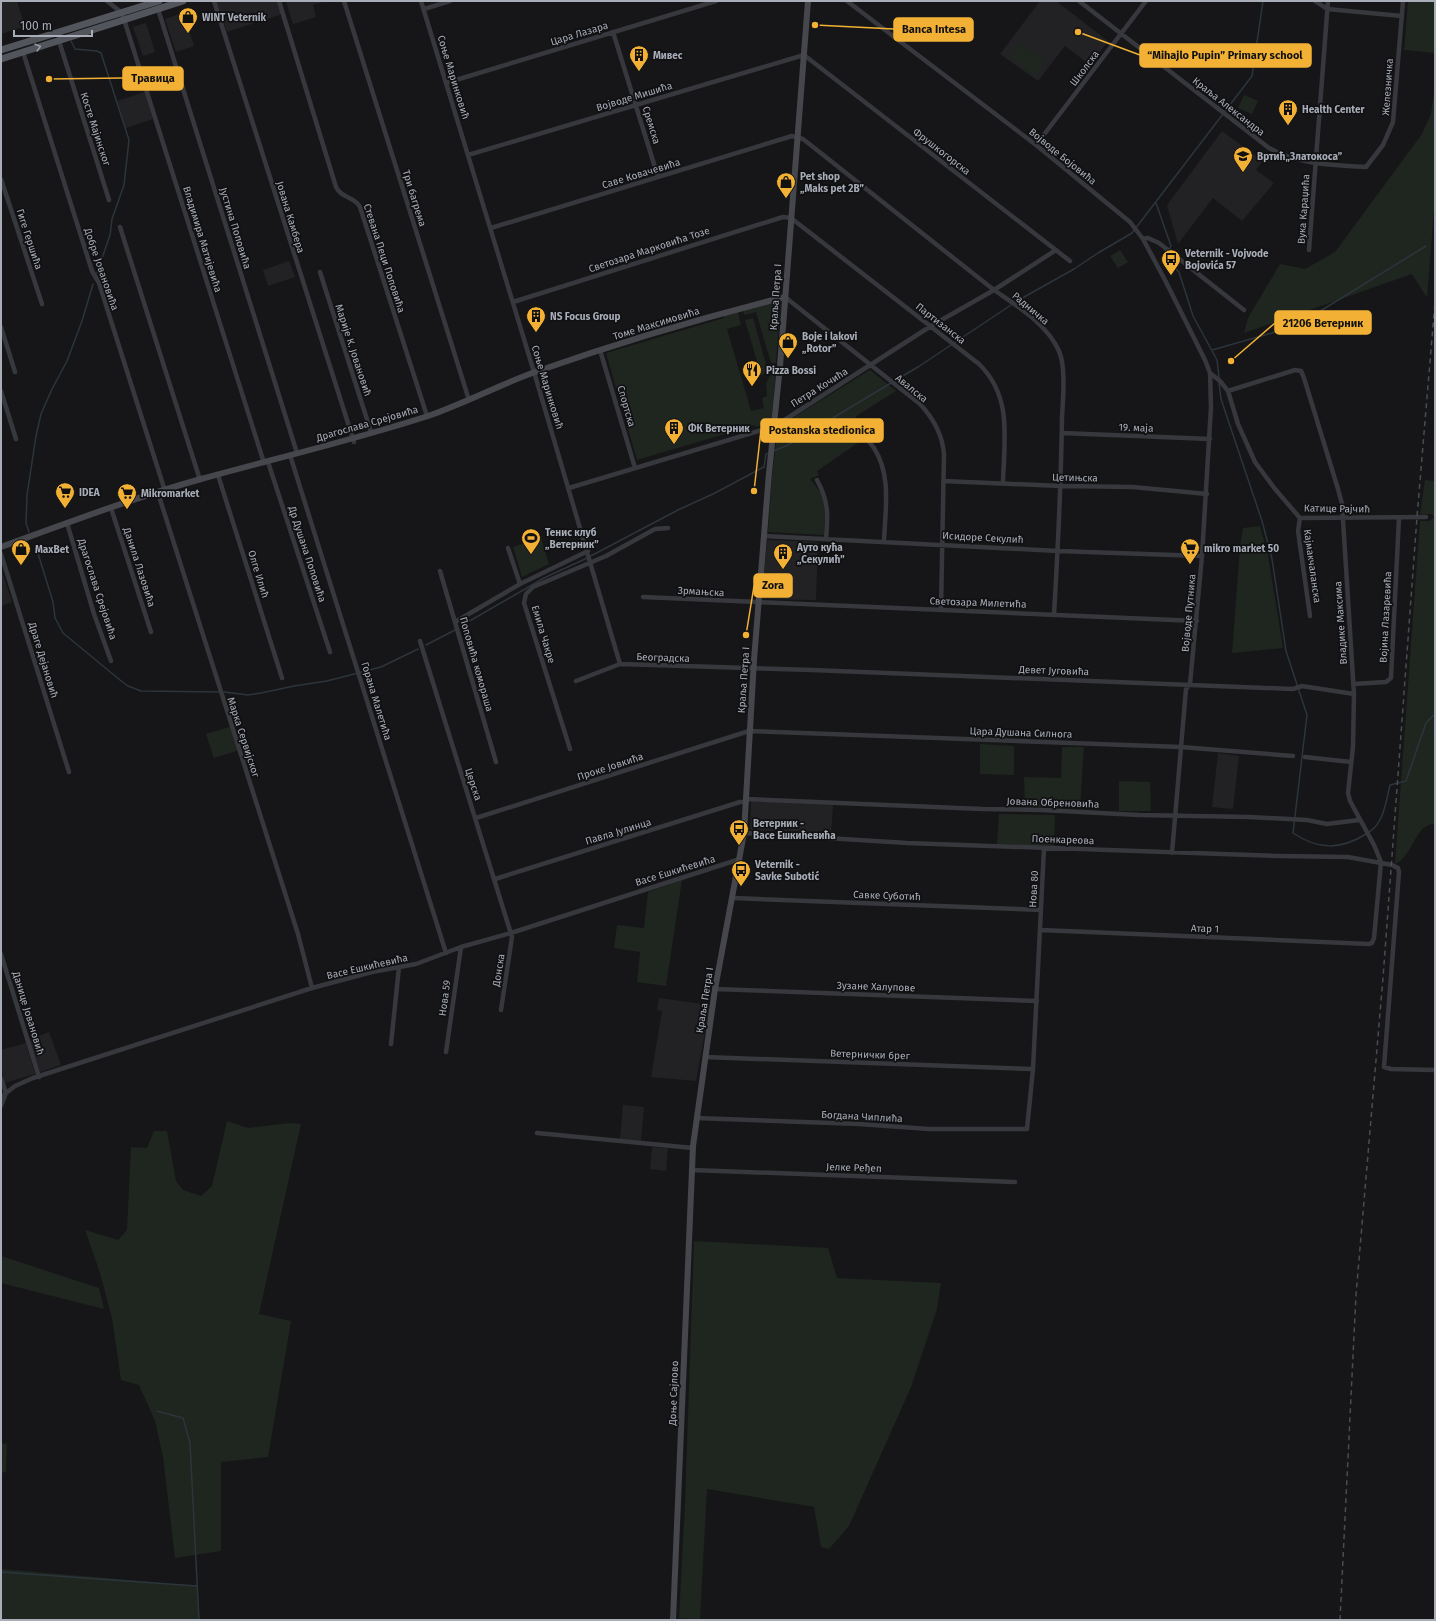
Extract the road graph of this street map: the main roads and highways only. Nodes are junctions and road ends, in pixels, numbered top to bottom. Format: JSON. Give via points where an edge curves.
{"nodes":[{"id":1,"x":159,"y":1,"type":"edge"},
{"id":2,"x":183,"y":1,"type":"edge"},
{"id":3,"x":150,"y":2,"type":"edge"},
{"id":4,"x":1,"y":50,"type":"edge"},
{"id":5,"x":1,"y":59,"type":"edge"}],
"edges":[{"from":1,"to":3,"type":"main road"},
{"from":5,"to":2,"type":"main road","one_way":true},
{"from":3,"to":4,"type":"main road"}]}
